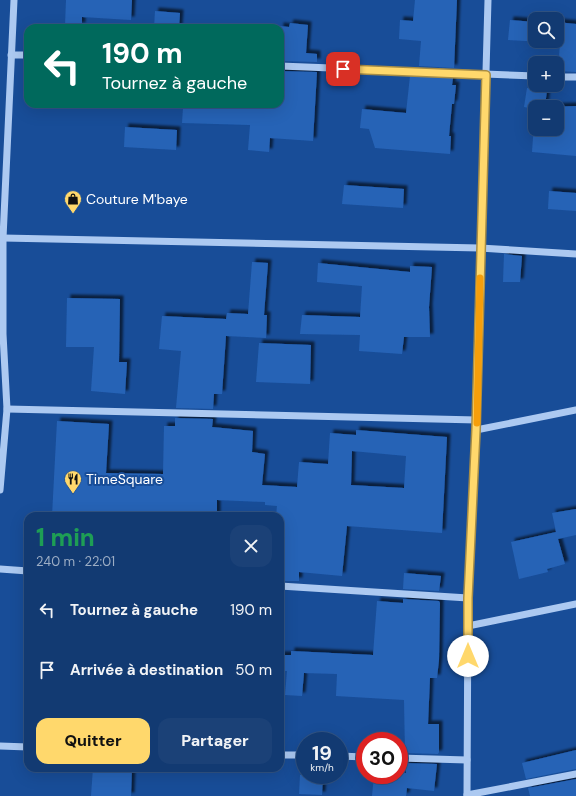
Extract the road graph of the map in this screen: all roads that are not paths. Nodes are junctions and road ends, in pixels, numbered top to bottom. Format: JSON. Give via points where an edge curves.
{"nodes":[{"id":1,"x":14,"y":0,"type":"edge"},
{"id":2,"x":488,"y":0,"type":"edge"},
{"id":3,"x":11,"y":55,"type":"junction"},
{"id":4,"x":24,"y":55,"type":"edge"},
{"id":5,"x":284,"y":66,"type":"edge"},
{"id":6,"x":486,"y":75,"type":"junction"},
{"id":7,"x":528,"y":76,"type":"edge"},
{"id":8,"x":564,"y":77,"type":"edge"},
{"id":9,"x":576,"y":77,"type":"edge"},
{"id":10,"x":3,"y":238,"type":"junction"},
{"id":11,"x":480,"y":248,"type":"junction"},
{"id":12,"x":576,"y":254,"type":"edge"},
{"id":13,"x":2,"y":334,"type":"edge"},
{"id":14,"x":7,"y":409,"type":"junction"},
{"id":15,"x":576,"y":410,"type":"edge"},
{"id":16,"x":477,"y":420,"type":"junction"},
{"id":17,"x":476,"y":430,"type":"junction"},
{"id":18,"x":0,"y":490,"type":"edge"},
{"id":19,"x":0,"y":569,"type":"edge"},
{"id":20,"x":24,"y":571,"type":"edge"},
{"id":21,"x":284,"y":586,"type":"edge"},
{"id":22,"x":468,"y":598,"type":"junction"},
{"id":23,"x":576,"y":604,"type":"edge"},
{"id":24,"x":468,"y":626,"type":"junction"},
{"id":25,"x":0,"y":746,"type":"edge"},
{"id":26,"x":24,"y":747,"type":"edge"},
{"id":27,"x":284,"y":755,"type":"edge"},
{"id":28,"x":296,"y":755,"type":"edge"},
{"id":29,"x":408,"y":758,"type":"edge"},
{"id":30,"x":467,"y":760,"type":"junction"},
{"id":31,"x":576,"y":774,"type":"edge"},
{"id":32,"x":467,"y":795,"type":"edge"}],
"edges":[{"from":1,"to":3,"type":"street"},
{"from":2,"to":6,"type":"street"},
{"from":3,"to":4,"type":"street"},
{"from":3,"to":10,"type":"street"},
{"from":5,"to":6,"type":"street"},
{"from":6,"to":7,"type":"street"},
{"from":6,"to":11,"type":"street"},
{"from":8,"to":9,"type":"street"},
{"from":10,"to":11,"type":"street"},
{"from":10,"to":13,"type":"street"},
{"from":11,"to":12,"type":"street"},
{"from":11,"to":16,"type":"street"},
{"from":13,"to":14,"type":"street"},
{"from":14,"to":16,"type":"street"},
{"from":14,"to":18,"type":"street"},
{"from":15,"to":17,"type":"street"},
{"from":16,"to":17,"type":"street"},
{"from":17,"to":22,"type":"street"},
{"from":19,"to":20,"type":"street"},
{"from":21,"to":22,"type":"street"},
{"from":22,"to":24,"type":"street"},
{"from":23,"to":24,"type":"street"},
{"from":24,"to":30,"type":"street"},
{"from":25,"to":26,"type":"street"},
{"from":27,"to":28,"type":"street"},
{"from":29,"to":30,"type":"street"},
{"from":30,"to":32,"type":"street"},
{"from":31,"to":32,"type":"street"}]}
